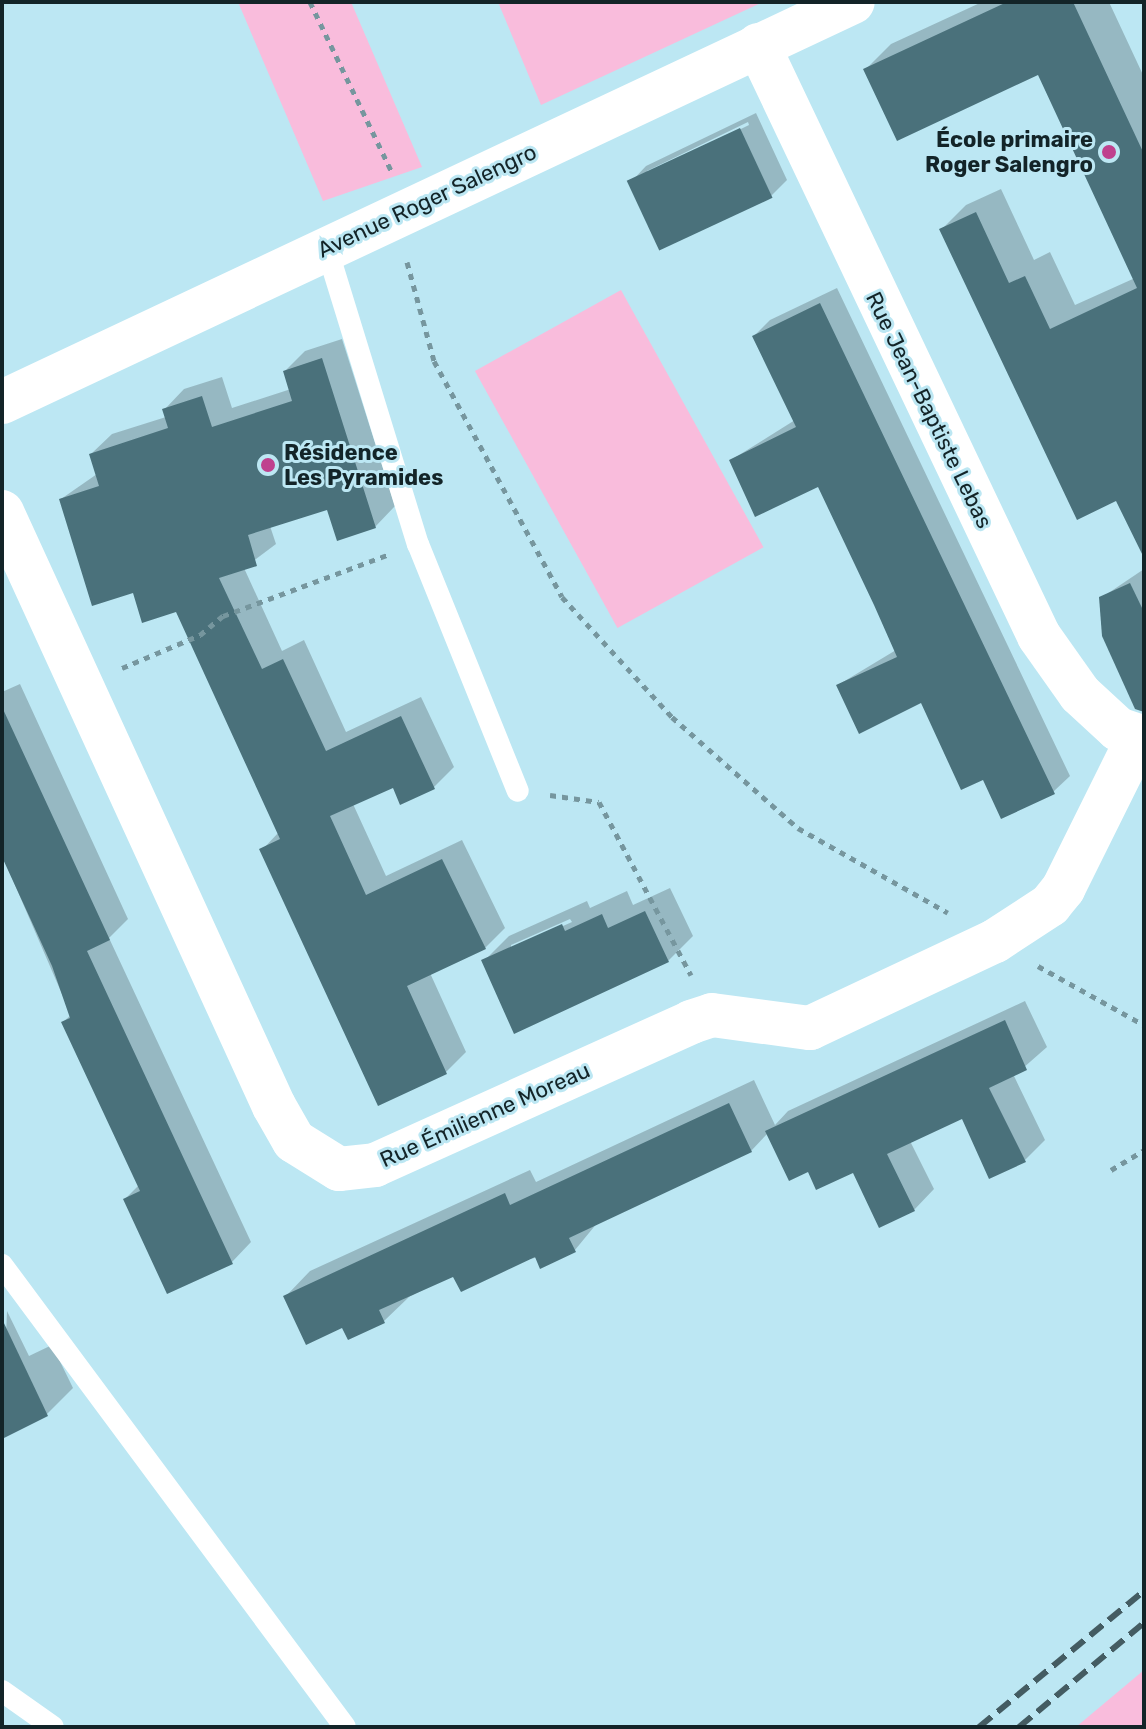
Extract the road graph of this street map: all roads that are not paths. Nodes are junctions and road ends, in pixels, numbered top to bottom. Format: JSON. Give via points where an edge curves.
{"nodes":[{"id":1,"x":853,"y":2,"type":"edge"},
{"id":2,"x":758,"y":45,"type":"junction"},
{"id":3,"x":327,"y":249,"type":"junction"},
{"id":4,"x":2,"y":402,"type":"edge"},
{"id":5,"x":2,"y":512,"type":"edge"},
{"id":6,"x":1141,"y":738,"type":"edge"},
{"id":7,"x":518,"y":791,"type":"road end"},
{"id":8,"x":2,"y":1265,"type":"edge"},
{"id":9,"x":2,"y":1691,"type":"edge"},
{"id":10,"x":53,"y":1727,"type":"edge"},
{"id":11,"x":345,"y":1727,"type":"edge"}],
"edges":[{"from":1,"to":2,"type":"street","name":"Avenue Roger Salengro"},
{"from":2,"to":3,"type":"street","name":"Avenue Roger Salengro"},
{"from":2,"to":6,"type":"street","name":"Rue Jean-Baptiste Lebas","via":[[1039,636],[1080,694]]},
{"from":3,"to":4,"type":"street","name":"Avenue Roger Salengro"},
{"from":3,"to":7,"type":"lane","via":[[418,544]]},
{"from":5,"to":6,"type":"street","name":"Rue Émilienne Moreau","via":[[274,1106],[294,1141],[321,1163],[375,1165],[701,1019],[788,1031],[810,1028],[1033,919],[1063,889]]},
{"from":8,"to":11,"type":"lane"},
{"from":9,"to":10,"type":"lane"}]}
